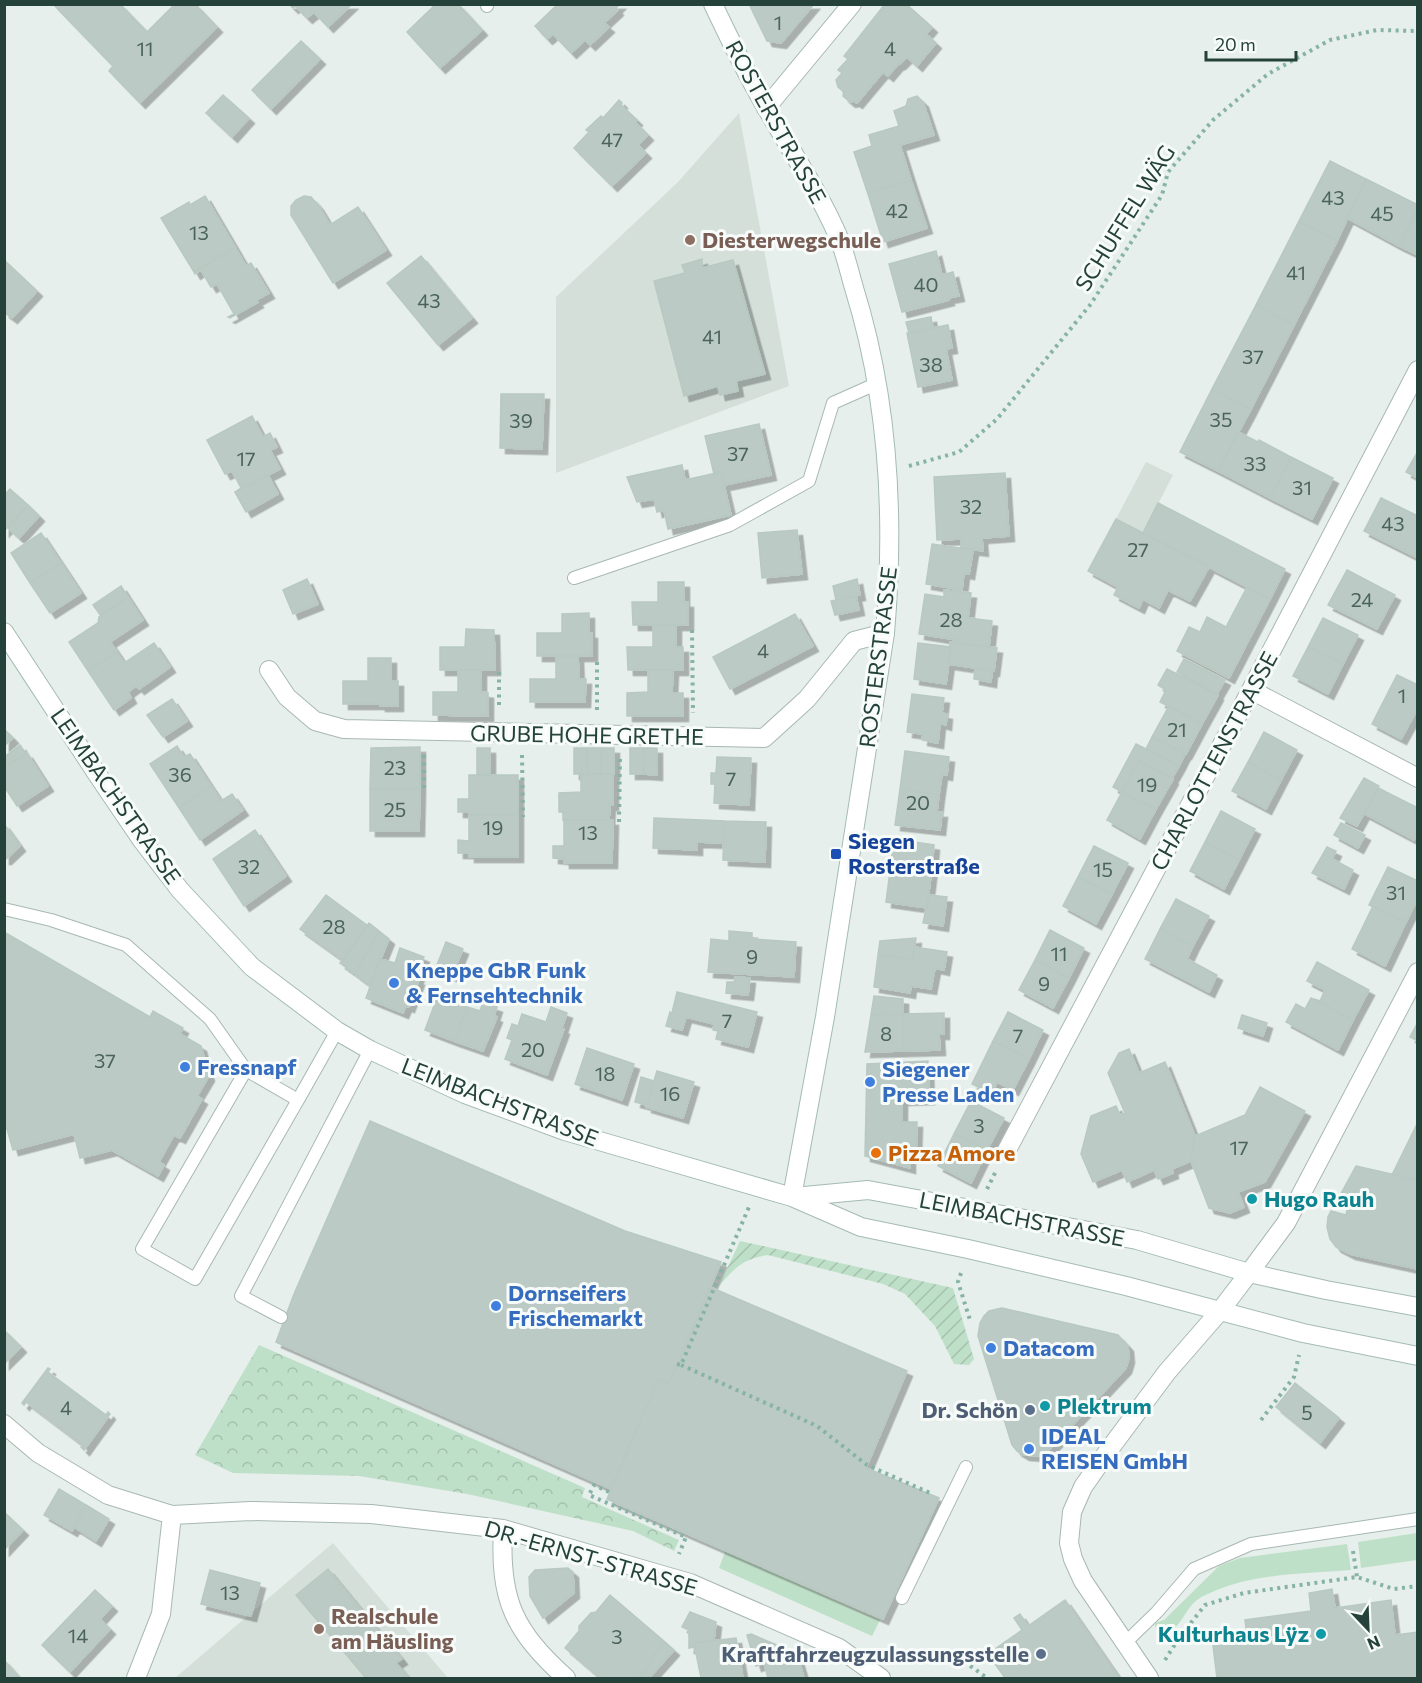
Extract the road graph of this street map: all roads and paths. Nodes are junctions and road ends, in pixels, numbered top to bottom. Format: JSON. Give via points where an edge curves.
{"nodes":[{"id":1,"x":713,"y":4,"type":"edge"},
{"id":2,"x":852,"y":4,"type":"edge"},
{"id":3,"x":1418,"y":31,"type":"edge"},
{"id":4,"x":766,"y":108,"type":"junction"},
{"id":5,"x":1418,"y":370,"type":"edge"},
{"id":6,"x":878,"y":384,"type":"junction"},
{"id":7,"x":889,"y":471,"type":"junction"},
{"id":8,"x":574,"y":578,"type":"dead end"},
{"id":9,"x":693,"y":630,"type":"dead end"},
{"id":10,"x":4,"y":632,"type":"edge"},
{"id":11,"x":885,"y":633,"type":"junction"},
{"id":12,"x":597,"y":662,"type":"dead end"},
{"id":13,"x":269,"y":670,"type":"dead end"},
{"id":14,"x":499,"y":672,"type":"dead end"},
{"id":15,"x":1251,"y":690,"type":"junction"},
{"id":16,"x":424,"y":730,"type":"junction"},
{"id":17,"x":499,"y":733,"type":"junction"},
{"id":18,"x":522,"y":733,"type":"junction"},
{"id":19,"x":597,"y":734,"type":"junction"},
{"id":20,"x":621,"y":735,"type":"junction"},
{"id":21,"x":694,"y":738,"type":"junction"},
{"id":22,"x":1418,"y":778,"type":"edge"},
{"id":23,"x":424,"y":790,"type":"dead end"},
{"id":24,"x":523,"y":817,"type":"dead end"},
{"id":25,"x":619,"y":822,"type":"dead end"},
{"id":26,"x":4,"y":909,"type":"edge"},
{"id":27,"x":1418,"y":972,"type":"edge"},
{"id":28,"x":337,"y":1031,"type":"junction"},
{"id":29,"x":370,"y":1050,"type":"junction"},
{"id":30,"x":246,"y":1070,"type":"junction"},
{"id":31,"x":298,"y":1100,"type":"junction"},
{"id":32,"x":1007,"y":1150,"type":"joint"},
{"id":33,"x":757,"y":1187,"type":"junction"},
{"id":34,"x":792,"y":1197,"type":"junction"},
{"id":35,"x":977,"y":1210,"type":"junction"},
{"id":36,"x":1249,"y":1273,"type":"junction"},
{"id":37,"x":958,"y":1282,"type":"dead end"},
{"id":38,"x":1418,"y":1307,"type":"edge"},
{"id":39,"x":1220,"y":1311,"type":"junction"},
{"id":40,"x":281,"y":1317,"type":"dead end"},
{"id":41,"x":970,"y":1320,"type":"dead end"},
{"id":42,"x":1303,"y":1333,"type":"junction"},
{"id":43,"x":1418,"y":1356,"type":"edge"},
{"id":44,"x":1261,"y":1420,"type":"dead end"},
{"id":45,"x":4,"y":1425,"type":"edge"},
{"id":46,"x":966,"y":1467,"type":"dead end"},
{"id":47,"x":909,"y":1484,"type":"dead end"},
{"id":48,"x":609,"y":1492,"type":"dead end"},
{"id":49,"x":172,"y":1515,"type":"junction"},
{"id":50,"x":1418,"y":1519,"type":"edge"},
{"id":51,"x":503,"y":1529,"type":"junction"},
{"id":52,"x":680,"y":1551,"type":"dead end"},
{"id":53,"x":1418,"y":1586,"type":"edge"},
{"id":54,"x":902,"y":1598,"type":"dead end"},
{"id":55,"x":1125,"y":1643,"type":"junction"},
{"id":56,"x":958,"y":1657,"type":"dead end"},
{"id":57,"x":1155,"y":1673,"type":"edge"},
{"id":58,"x":136,"y":1678,"type":"edge"},
{"id":59,"x":566,"y":1678,"type":"edge"},
{"id":60,"x":881,"y":1678,"type":"edge"},
{"id":61,"x":987,"y":1678,"type":"edge"}],
"edges":[{"from":1,"to":4,"type":"street","name":"ROSTERSTRASSE"},
{"from":2,"to":4,"type":"street"},
{"from":3,"to":7,"type":"path","name":"SCHUFFEL WÄG","via":[[1377,30],[1330,40],[1268,74],[1213,120],[1168,172],[1162,195],[1090,305],[997,419],[959,452]]},
{"from":4,"to":6,"type":"street","name":"ROSTERSTRASSE","via":[[838,237],[864,318]]},
{"from":5,"to":15,"type":"street","name":"CHARLOTTENSTRASSE"},
{"from":6,"to":7,"type":"street","name":"ROSTERSTRASSE"},
{"from":6,"to":8,"type":"lane","via":[[833,403],[809,481],[730,525]]},
{"from":7,"to":11,"type":"street","name":"ROSTERSTRASSE","via":[[890,576]]},
{"from":9,"to":21,"type":"path"},
{"from":10,"to":28,"type":"street","name":"LEIMBACHSTRASSE","via":[[141,839],[180,890],[252,967]]},
{"from":11,"to":21,"type":"street","name":"GRUBE HOHE GRETHE","via":[[854,641],[807,699],[764,738]]},
{"from":11,"to":34,"type":"street","name":"ROSTERSTRASSE","via":[[825,1017]]},
{"from":12,"to":19,"type":"path"},
{"from":13,"to":16,"type":"street","name":"GRUBE HOHE GRETHE","via":[[287,697],[315,721],[344,729]]},
{"from":14,"to":17,"type":"path"},
{"from":15,"to":22,"type":"street"},
{"from":15,"to":32,"type":"street","name":"CHARLOTTENSTRASSE"},
{"from":16,"to":17,"type":"street","name":"GRUBE HOHE GRETHE"},
{"from":16,"to":23,"type":"path"},
{"from":17,"to":18,"type":"street","name":"GRUBE HOHE GRETHE"},
{"from":18,"to":19,"type":"street","name":"GRUBE HOHE GRETHE"},
{"from":18,"to":24,"type":"path"},
{"from":19,"to":20,"type":"street","name":"GRUBE HOHE GRETHE"},
{"from":20,"to":21,"type":"street","name":"GRUBE HOHE GRETHE"},
{"from":20,"to":25,"type":"path"},
{"from":26,"to":30,"type":"lane","via":[[126,945],[210,1019]]},
{"from":27,"to":36,"type":"street","via":[[1286,1223]]},
{"from":28,"to":29,"type":"street","name":"LEIMBACHSTRASSE"},
{"from":28,"to":31,"type":"lane"},
{"from":29,"to":33,"type":"street","name":"LEIMBACHSTRASSE","via":[[465,1094],[565,1131]]},
{"from":29,"to":40,"type":"lane","via":[[242,1296]]},
{"from":30,"to":31,"type":"lane"},
{"from":30,"to":31,"type":"lane","via":[[142,1249],[195,1279]]},
{"from":32,"to":35,"type":"path"},
{"from":33,"to":34,"type":"street","name":"LEIMBACHSTRASSE"},
{"from":33,"to":47,"type":"path","via":[[679,1364],[817,1426],[867,1465]]},
{"from":34,"to":35,"type":"street","name":"LEIMBACHSTRASSE","via":[[868,1190]]},
{"from":34,"to":39,"type":"street","name":"LEIMBACHSTRASSE","via":[[861,1227]]},
{"from":35,"to":36,"type":"street","name":"LEIMBACHSTRASSE","via":[[1137,1240]]},
{"from":36,"to":38,"type":"street","name":"LEIMBACHSTRASSE"},
{"from":36,"to":39,"type":"street"},
{"from":37,"to":41,"type":"path"},
{"from":39,"to":42,"type":"street","name":"LEIMBACHSTRASSE"},
{"from":39,"to":55,"type":"street","via":[[1167,1372],[1108,1451],[1083,1487],[1072,1512],[1069,1543],[1073,1559],[1083,1581]]},
{"from":42,"to":43,"type":"street","name":"LEIMBACHSTRASSE"},
{"from":42,"to":44,"type":"path","via":[[1294,1377]]},
{"from":45,"to":49,"type":"street","name":"DR.-ERNST-STRASSE","via":[[38,1453],[108,1495]]},
{"from":46,"to":54,"type":"lane"},
{"from":48,"to":52,"type":"path","via":[[594,1485],[590,1495],[686,1537]]},
{"from":49,"to":51,"type":"street","name":"DR.-ERNST-STRASSE","via":[[251,1511],[372,1514]]},
{"from":49,"to":58,"type":"street","via":[[161,1614]]},
{"from":50,"to":55,"type":"lane","via":[[1251,1544],[1194,1569]]},
{"from":51,"to":59,"type":"street","via":[[501,1559],[507,1596],[521,1629]]},
{"from":51,"to":60,"type":"street","name":"DR.-ERNST-STRASSE","via":[[690,1584],[838,1648]]},
{"from":53,"to":57,"type":"path","via":[[1394,1589],[1357,1576],[1234,1596],[1205,1605]]},
{"from":55,"to":57,"type":"street"},
{"from":56,"to":61,"type":"path"}]}
